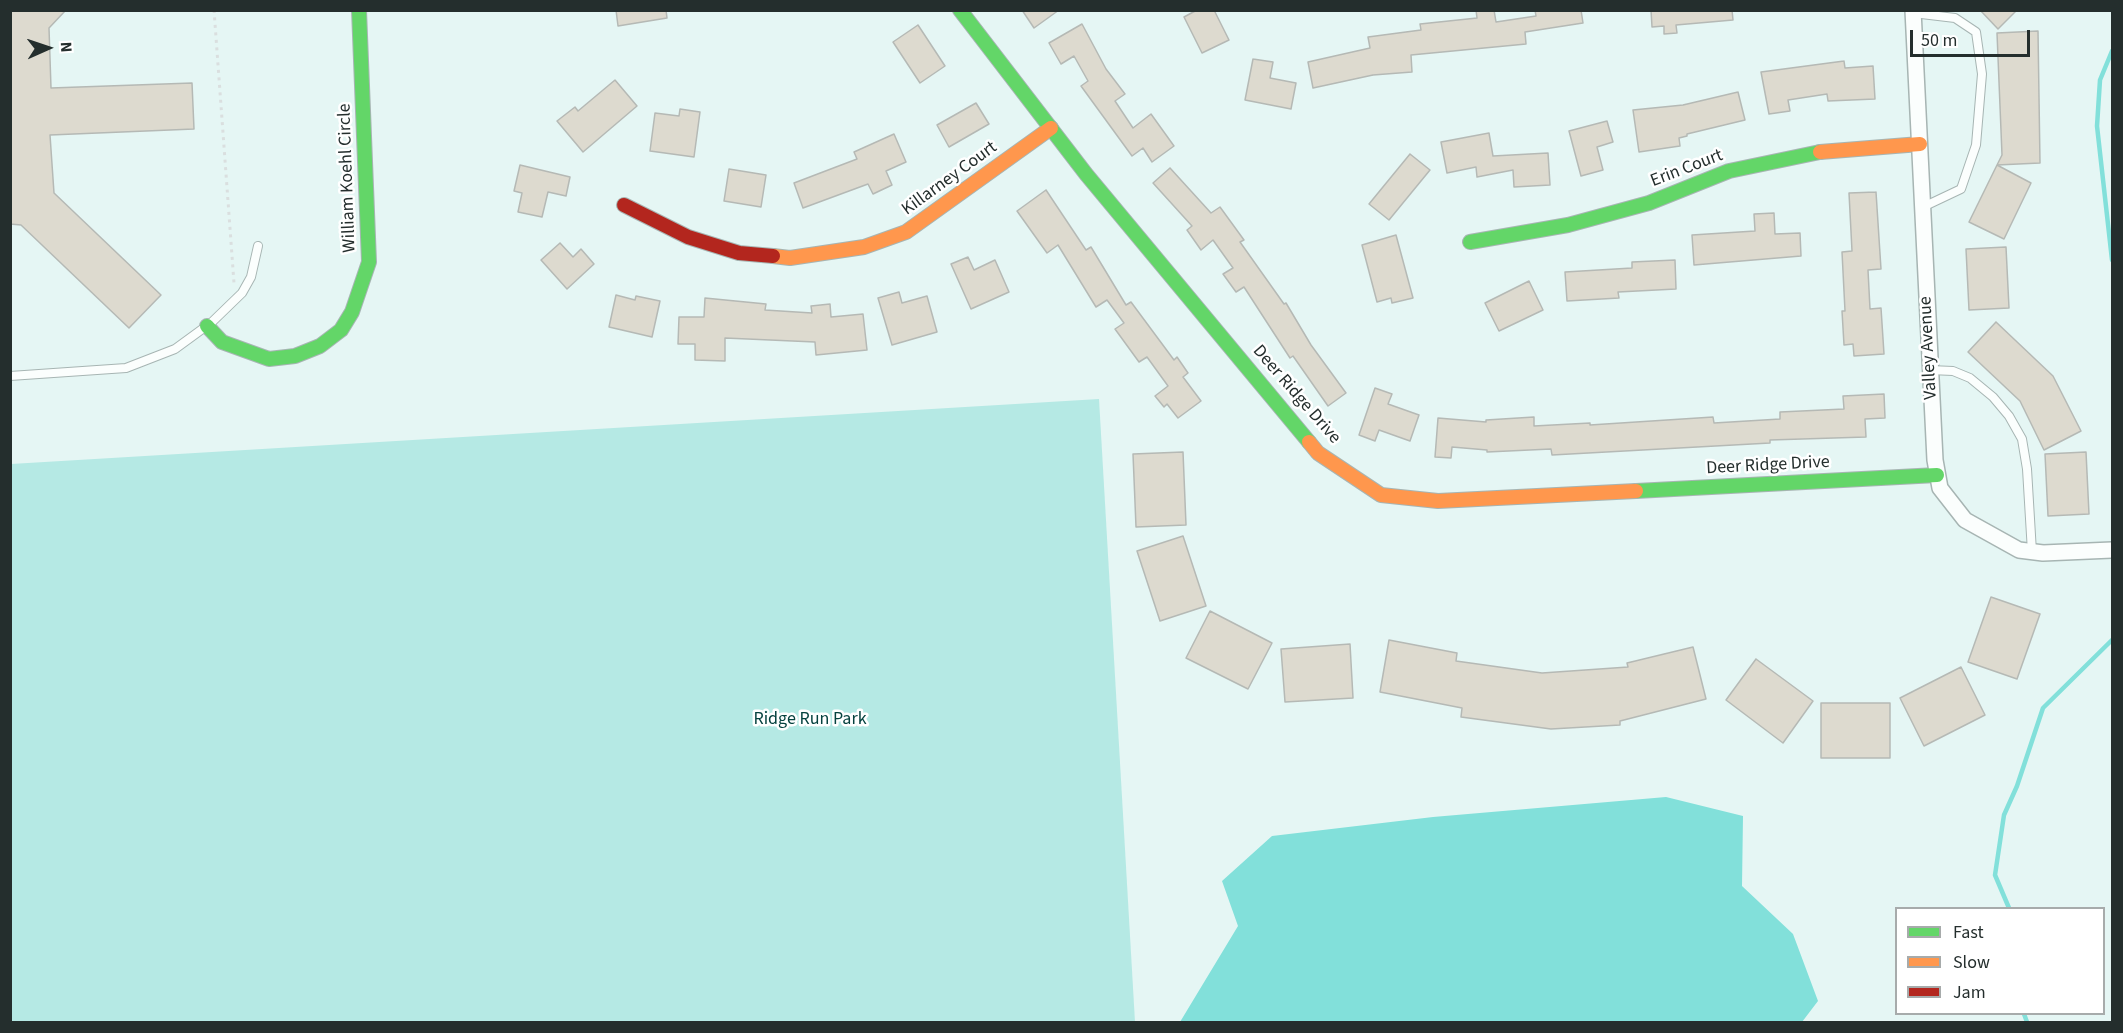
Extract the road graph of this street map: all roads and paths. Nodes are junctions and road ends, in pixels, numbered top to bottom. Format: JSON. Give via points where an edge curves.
{"nodes":[{"id":1,"x":214,"y":10,"type":"edge"},
{"id":2,"x":359,"y":10,"type":"edge"},
{"id":3,"x":960,"y":10,"type":"edge"},
{"id":4,"x":1913,"y":12,"type":"edge"},
{"id":5,"x":1051,"y":128,"type":"junction"},
{"id":6,"x":1920,"y":144,"type":"junction"},
{"id":7,"x":624,"y":205,"type":"dead end"},
{"id":8,"x":1923,"y":207,"type":"junction"},
{"id":9,"x":1470,"y":242,"type":"dead end"},
{"id":10,"x":258,"y":246,"type":"dead end"},
{"id":11,"x":235,"y":300,"type":"junction"},
{"id":12,"x":207,"y":326,"type":"junction"},
{"id":13,"x":1930,"y":370,"type":"junction"},
{"id":14,"x":10,"y":376,"type":"edge"},
{"id":15,"x":1938,"y":475,"type":"junction"},
{"id":16,"x":2112,"y":550,"type":"edge"},
{"id":17,"x":2032,"y":552,"type":"junction"}],
"edges":[{"from":1,"to":11,"type":"path"},
{"from":2,"to":12,"type":"street","name":"William Koehl Circle","via":[[369,262],[352,312],[341,330],[320,346],[296,356],[269,358],[248,352],[222,342]]},
{"from":3,"to":5,"type":"street","name":"Deer Ridge Drive"},
{"from":4,"to":6,"type":"street","name":"Valley Avenue"},
{"from":4,"to":8,"type":"lane","via":[[1954,18],[1976,32],[1982,74],[1977,145],[1960,189]]},
{"from":5,"to":7,"type":"street","name":"Killarney Court","via":[[906,232],[864,247],[790,258],[739,253],[688,237]]},
{"from":5,"to":15,"type":"street","name":"Deer Ridge Drive","via":[[1318,453],[1381,495],[1438,501]]},
{"from":6,"to":8,"type":"street","name":"Valley Avenue"},
{"from":6,"to":9,"type":"street","name":"Erin Court","via":[[1825,151],[1729,171],[1649,203],[1578,222]]},
{"from":8,"to":13,"type":"street","name":"Valley Avenue"},
{"from":10,"to":11,"type":"lane","via":[[251,277]]},
{"from":11,"to":12,"type":"lane"},
{"from":12,"to":14,"type":"lane","via":[[175,349],[126,368]]},
{"from":13,"to":15,"type":"street","name":"Valley Avenue"},
{"from":13,"to":17,"type":"lane","via":[[1953,371],[1970,378],[1994,397],[2022,439]]},
{"from":15,"to":17,"type":"street","name":"Valley Avenue","via":[[1940,488],[1965,520],[2019,550]]},
{"from":16,"to":17,"type":"street","name":"Valley Avenue"}]}
